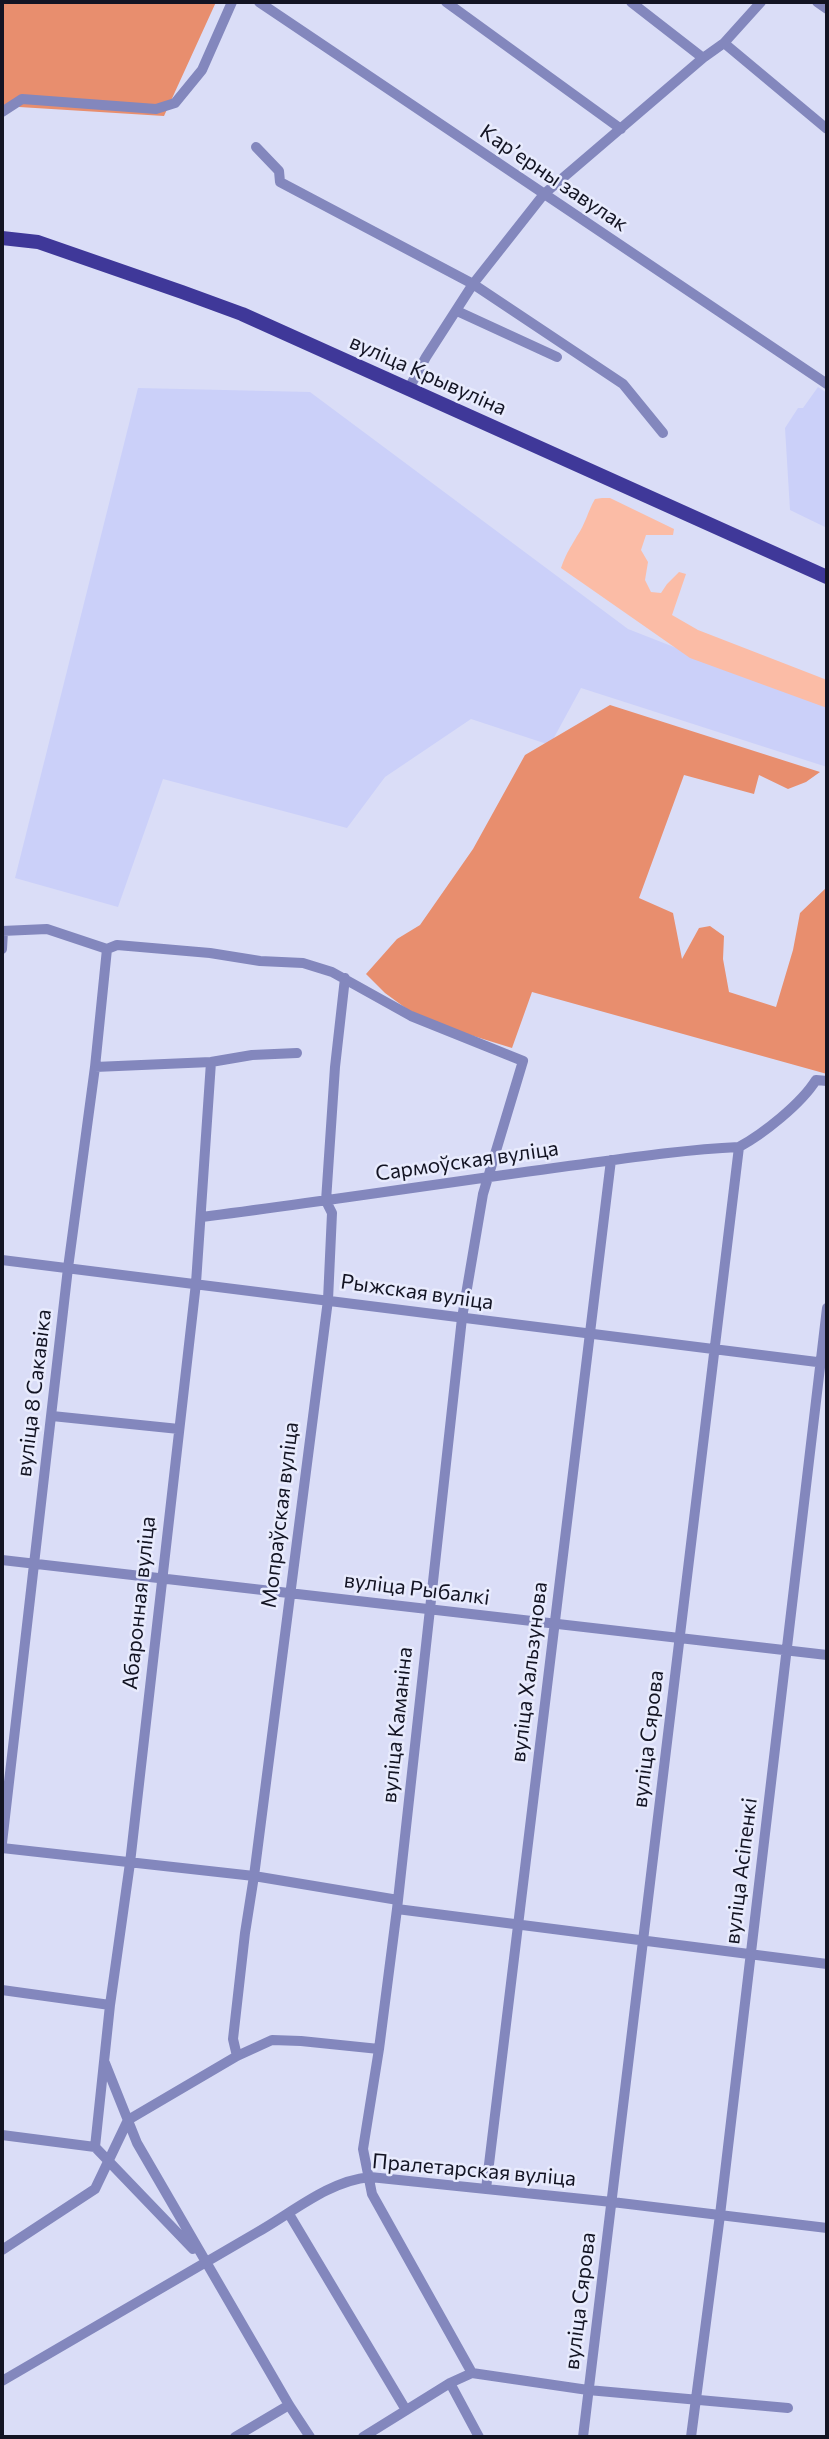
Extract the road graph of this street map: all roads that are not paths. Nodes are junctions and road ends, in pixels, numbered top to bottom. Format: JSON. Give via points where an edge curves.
{"nodes":[{"id":1,"x":232,"y":2,"type":"edge"},
{"id":2,"x":259,"y":2,"type":"edge"},
{"id":3,"x":446,"y":2,"type":"edge"},
{"id":4,"x":631,"y":2,"type":"edge"},
{"id":5,"x":761,"y":2,"type":"edge"},
{"id":6,"x":817,"y":2,"type":"edge"},
{"id":7,"x":827,"y":9,"type":"edge"},
{"id":8,"x":724,"y":43,"type":"junction"},
{"id":9,"x":703,"y":58,"type":"junction"},
{"id":10,"x":2,"y":112,"type":"edge"},
{"id":11,"x":621,"y":129,"type":"junction"},
{"id":12,"x":827,"y":130,"type":"edge"},
{"id":13,"x":256,"y":146,"type":"dead end"},
{"id":14,"x":544,"y":194,"type":"junction"},
{"id":15,"x":2,"y":237,"type":"edge"},
{"id":16,"x":473,"y":284,"type":"junction"},
{"id":17,"x":457,"y":311,"type":"junction"},
{"id":18,"x":557,"y":357,"type":"dead end"},
{"id":19,"x":827,"y":384,"type":"edge"},
{"id":20,"x":408,"y":390,"type":"junction"},
{"id":21,"x":663,"y":433,"type":"dead end"},
{"id":22,"x":827,"y":577,"type":"edge"},
{"id":23,"x":2,"y":931,"type":"edge"},
{"id":24,"x":2,"y":949,"type":"edge"},
{"id":25,"x":107,"y":949,"type":"junction"},
{"id":26,"x":345,"y":978,"type":"junction"},
{"id":27,"x":297,"y":1053,"type":"dead end"},
{"id":28,"x":211,"y":1062,"type":"junction"},
{"id":29,"x":95,"y":1067,"type":"junction"},
{"id":30,"x":821,"y":1081,"type":"edge"},
{"id":31,"x":738,"y":1147,"type":"junction"},
{"id":32,"x":611,"y":1160,"type":"junction"},
{"id":33,"x":489,"y":1177,"type":"junction"},
{"id":34,"x":326,"y":1201,"type":"junction"},
{"id":35,"x":202,"y":1217,"type":"junction"},
{"id":36,"x":2,"y":1260,"type":"edge"},
{"id":37,"x":68,"y":1268,"type":"junction"},
{"id":38,"x":196,"y":1283,"type":"junction"},
{"id":39,"x":328,"y":1300,"type":"junction"},
{"id":40,"x":827,"y":1308,"type":"edge"},
{"id":41,"x":462,"y":1318,"type":"junction"},
{"id":42,"x":590,"y":1334,"type":"junction"},
{"id":43,"x":713,"y":1349,"type":"junction"},
{"id":44,"x":824,"y":1363,"type":"edge"},
{"id":45,"x":52,"y":1416,"type":"junction"},
{"id":46,"x":179,"y":1429,"type":"junction"},
{"id":47,"x":2,"y":1560,"type":"edge"},
{"id":48,"x":34,"y":1564,"type":"junction"},
{"id":49,"x":161,"y":1580,"type":"junction"},
{"id":50,"x":289,"y":1594,"type":"junction"},
{"id":51,"x":429,"y":1610,"type":"junction"},
{"id":52,"x":555,"y":1625,"type":"junction"},
{"id":53,"x":679,"y":1639,"type":"junction"},
{"id":54,"x":788,"y":1651,"type":"junction"},
{"id":55,"x":827,"y":1655,"type":"edge"},
{"id":56,"x":2,"y":1845,"type":"edge"},
{"id":57,"x":130,"y":1863,"type":"junction"},
{"id":58,"x":254,"y":1876,"type":"junction"},
{"id":59,"x":397,"y":1905,"type":"junction"},
{"id":60,"x":518,"y":1925,"type":"junction"},
{"id":61,"x":643,"y":1941,"type":"junction"},
{"id":62,"x":751,"y":1954,"type":"junction"},
{"id":63,"x":827,"y":1965,"type":"edge"},
{"id":64,"x":2,"y":1990,"type":"edge"},
{"id":65,"x":110,"y":2005,"type":"junction"},
{"id":66,"x":379,"y":2049,"type":"junction"},
{"id":67,"x":237,"y":2056,"type":"junction"},
{"id":68,"x":104,"y":2060,"type":"junction"},
{"id":69,"x":128,"y":2120,"type":"junction"},
{"id":70,"x":2,"y":2135,"type":"edge"},
{"id":71,"x":95,"y":2147,"type":"junction"},
{"id":72,"x":110,"y":2162,"type":"junction"},
{"id":73,"x":370,"y":2177,"type":"junction"},
{"id":74,"x":486,"y":2189,"type":"junction"},
{"id":75,"x":612,"y":2202,"type":"junction"},
{"id":76,"x":289,"y":2214,"type":"junction"},
{"id":77,"x":720,"y":2215,"type":"junction"},
{"id":78,"x":827,"y":2228,"type":"edge"},
{"id":79,"x":2,"y":2250,"type":"edge"},
{"id":80,"x":206,"y":2262,"type":"junction"},
{"id":81,"x":472,"y":2373,"type":"junction"},
{"id":82,"x":2,"y":2381,"type":"edge"},
{"id":83,"x":450,"y":2384,"type":"junction"},
{"id":84,"x":588,"y":2390,"type":"junction"},
{"id":85,"x":698,"y":2398,"type":"junction"},
{"id":86,"x":289,"y":2405,"type":"junction"},
{"id":87,"x":788,"y":2407,"type":"dead end"},
{"id":88,"x":406,"y":2410,"type":"junction"},
{"id":89,"x":235,"y":2437,"type":"edge"},
{"id":90,"x":310,"y":2437,"type":"edge"},
{"id":91,"x":363,"y":2437,"type":"edge"},
{"id":92,"x":479,"y":2437,"type":"edge"},
{"id":93,"x":583,"y":2437,"type":"edge"},
{"id":94,"x":691,"y":2437,"type":"edge"}],
"edges":[{"from":1,"to":10,"type":"street","via":[[202,70],[174,103],[156,109],[22,99]]},
{"from":2,"to":14,"type":"street","name":"Карʼерны завулак"},
{"from":3,"to":11,"type":"street"},
{"from":4,"to":9,"type":"street"},
{"from":5,"to":8,"type":"street"},
{"from":6,"to":7,"type":"street"},
{"from":8,"to":9,"type":"street"},
{"from":8,"to":12,"type":"street"},
{"from":9,"to":11,"type":"street"},
{"from":11,"to":14,"type":"street"},
{"from":13,"to":16,"type":"street","via":[[279,171],[281,181]]},
{"from":14,"to":16,"type":"street"},
{"from":14,"to":19,"type":"street","name":"Карʼерны завулак"},
{"from":15,"to":20,"type":"main road","name":"вуліца Крывуліна","via":[[38,242],[242,314]]},
{"from":16,"to":17,"type":"street"},
{"from":16,"to":21,"type":"street","via":[[623,384]]},
{"from":17,"to":18,"type":"street"},
{"from":17,"to":20,"type":"street"},
{"from":20,"to":22,"type":"main road","name":"вуліца Крывуліна"},
{"from":23,"to":24,"type":"street"},
{"from":23,"to":25,"type":"street","via":[[47,929]]},
{"from":25,"to":26,"type":"street","via":[[117,945],[303,963]]},
{"from":25,"to":29,"type":"street","name":"вуліца 8 Сакавіка"},
{"from":26,"to":33,"type":"street","name":"вуліца Каманіна","via":[[411,1016],[523,1060]]},
{"from":26,"to":34,"type":"street","name":"Мопраўская вуліца"},
{"from":27,"to":28,"type":"street"},
{"from":28,"to":29,"type":"street"},
{"from":28,"to":35,"type":"street","name":"Абаронная вуліца"},
{"from":29,"to":37,"type":"street","name":"вуліца 8 Сакавіка"},
{"from":30,"to":31,"type":"street","via":[[755,1138]]},
{"from":31,"to":32,"type":"street","name":"Сармоўская вуліца"},
{"from":31,"to":43,"type":"street","name":"вуліца Сярова"},
{"from":32,"to":33,"type":"street","name":"Сармоўская вуліца"},
{"from":32,"to":42,"type":"street","name":"вуліца Хальзунова"},
{"from":33,"to":34,"type":"street","name":"Сармоўская вуліца"},
{"from":33,"to":41,"type":"street","name":"вуліца Каманіна"},
{"from":34,"to":35,"type":"street","name":"Сармоўская вуліца"},
{"from":34,"to":39,"type":"street","name":"Мопраўская вуліца","via":[[332,1213]]},
{"from":35,"to":38,"type":"street","name":"Абаронная вуліца"},
{"from":36,"to":37,"type":"street","name":"Рыжская вуліца"},
{"from":37,"to":38,"type":"street","name":"Рыжская вуліца"},
{"from":37,"to":45,"type":"street","name":"вуліца 8 Сакавіка"},
{"from":38,"to":39,"type":"street","name":"Рыжская вуліца"},
{"from":38,"to":46,"type":"street","name":"Абаронная вуліца"},
{"from":39,"to":41,"type":"street","name":"Рыжская вуліца"},
{"from":39,"to":50,"type":"street","name":"Мопраўская вуліца"},
{"from":40,"to":44,"type":"street","name":"вуліца Асіпенкі"},
{"from":41,"to":42,"type":"street","name":"Рыжская вуліца"},
{"from":41,"to":51,"type":"street","name":"вуліца Каманіна"},
{"from":42,"to":43,"type":"street","name":"Рыжская вуліца"},
{"from":42,"to":52,"type":"street","name":"вуліца Хальзунова"},
{"from":43,"to":44,"type":"street","name":"Рыжская вуліца"},
{"from":43,"to":53,"type":"street","name":"вуліца Сярова"},
{"from":44,"to":54,"type":"street","name":"вуліца Асіпенкі"},
{"from":45,"to":46,"type":"street"},
{"from":45,"to":48,"type":"street","name":"вуліца 8 Сакавіка"},
{"from":46,"to":49,"type":"street","name":"Абаронная вуліца"},
{"from":47,"to":48,"type":"street","name":"вуліца Рыбалкі"},
{"from":48,"to":49,"type":"street","name":"вуліца Рыбалкі"},
{"from":48,"to":56,"type":"street","name":"вуліца 8 Сакавіка"},
{"from":49,"to":50,"type":"street","name":"вуліца Рыбалкі"},
{"from":49,"to":57,"type":"street","name":"Абаронная вуліца"},
{"from":50,"to":51,"type":"street","name":"вуліца Рыбалкі"},
{"from":50,"to":58,"type":"street","name":"Мопраўская вуліца"},
{"from":51,"to":52,"type":"street","name":"вуліца Рыбалкі"},
{"from":51,"to":59,"type":"street","name":"вуліца Каманіна"},
{"from":52,"to":53,"type":"street","name":"вуліца Рыбалкі"},
{"from":52,"to":60,"type":"street","name":"вуліца Хальзунова"},
{"from":53,"to":54,"type":"street","name":"вуліца Рыбалкі"},
{"from":53,"to":61,"type":"street","name":"вуліца Сярова"},
{"from":54,"to":55,"type":"street","name":"вуліца Рыбалкі"},
{"from":54,"to":62,"type":"street","name":"вуліца Асіпенкі"},
{"from":56,"to":57,"type":"street"},
{"from":57,"to":58,"type":"street"},
{"from":57,"to":65,"type":"street","name":"Абаронная вуліца"},
{"from":58,"to":59,"type":"street"},
{"from":58,"to":67,"type":"street","name":"Мопраўская вуліца","via":[[233,2039]]},
{"from":59,"to":60,"type":"street"},
{"from":59,"to":66,"type":"street","name":"вуліца Каманіна"},
{"from":60,"to":61,"type":"street"},
{"from":60,"to":74,"type":"street","name":"вуліца Хальзунова"},
{"from":61,"to":62,"type":"street"},
{"from":61,"to":75,"type":"street","name":"вуліца Сярова"},
{"from":62,"to":63,"type":"street"},
{"from":62,"to":77,"type":"street","name":"вуліца Асіпенкі"},
{"from":64,"to":65,"type":"street"},
{"from":65,"to":68,"type":"street","name":"Абаронная вуліца"},
{"from":66,"to":67,"type":"street","via":[[272,2040]]},
{"from":66,"to":73,"type":"street","name":"вуліца Каманіна","via":[[363,2149]]},
{"from":67,"to":69,"type":"street"},
{"from":68,"to":69,"type":"street"},
{"from":68,"to":71,"type":"street","name":"Абаронная вуліца"},
{"from":69,"to":72,"type":"street"},
{"from":69,"to":80,"type":"street"},
{"from":70,"to":71,"type":"street"},
{"from":71,"to":72,"type":"street"},
{"from":72,"to":79,"type":"street","via":[[95,2189]]},
{"from":72,"to":80,"type":"street"},
{"from":73,"to":74,"type":"street","name":"Пралетарская вуліца"},
{"from":73,"to":76,"type":"street","name":"Пралетарская вуліца","via":[[337,2184]]},
{"from":73,"to":81,"type":"street","name":"вуліца Каманіна","via":[[372,2194]]},
{"from":74,"to":75,"type":"street","name":"Пралетарская вуліца"},
{"from":75,"to":77,"type":"street","name":"Пралетарская вуліца"},
{"from":75,"to":84,"type":"street","name":"вуліца Сярова"},
{"from":76,"to":80,"type":"street","name":"Пралетарская вуліца"},
{"from":76,"to":88,"type":"street"},
{"from":77,"to":78,"type":"street","name":"Пралетарская вуліца"},
{"from":77,"to":85,"type":"street","name":"вуліца Асіпенкі"},
{"from":80,"to":82,"type":"street","name":"Пралетарская вуліца"},
{"from":80,"to":86,"type":"street"},
{"from":81,"to":83,"type":"street"},
{"from":81,"to":84,"type":"street"},
{"from":83,"to":88,"type":"street"},
{"from":83,"to":92,"type":"street"},
{"from":84,"to":85,"type":"street"},
{"from":84,"to":93,"type":"street","name":"вуліца Сярова"},
{"from":85,"to":87,"type":"street"},
{"from":85,"to":94,"type":"street","name":"вуліца Асіпенкі"},
{"from":86,"to":89,"type":"street"},
{"from":86,"to":90,"type":"street"},
{"from":88,"to":91,"type":"street"}]}
